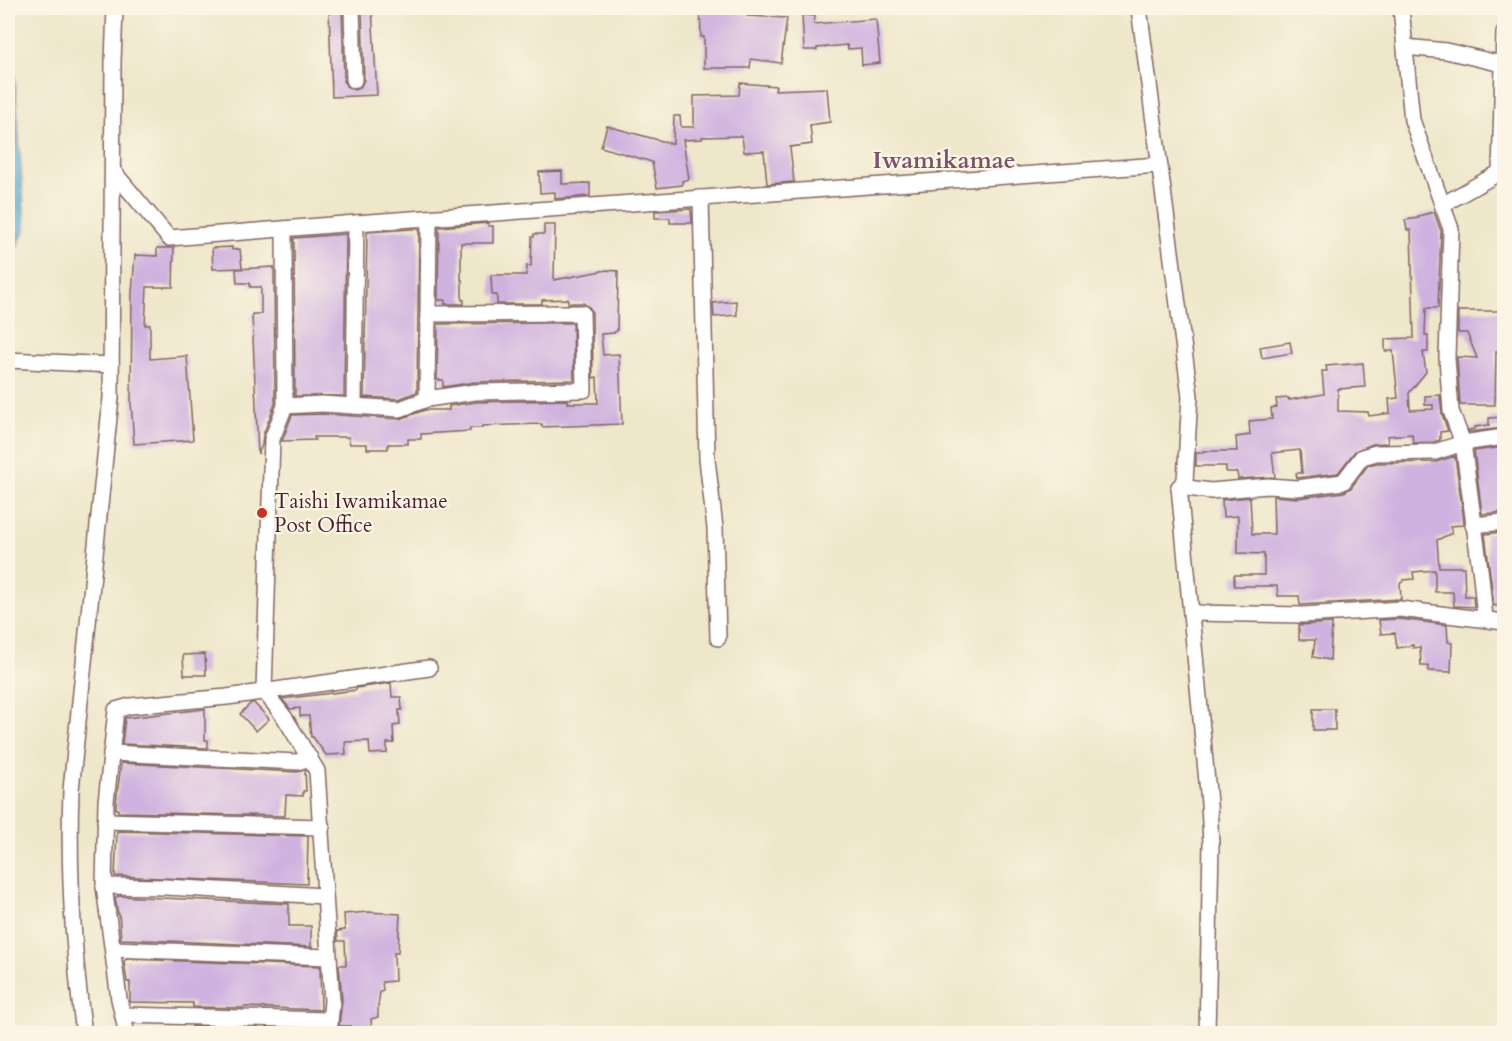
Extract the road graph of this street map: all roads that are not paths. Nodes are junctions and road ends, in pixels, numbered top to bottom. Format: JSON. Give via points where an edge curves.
{"nodes":[{"id":1,"x":115,"y":8,"type":"edge"},
{"id":2,"x":352,"y":8,"type":"edge"},
{"id":3,"x":1139,"y":8,"type":"edge"},
{"id":4,"x":1401,"y":8,"type":"edge"},
{"id":5,"x":1504,"y":33,"type":"edge"},
{"id":6,"x":1405,"y":47,"type":"junction"},
{"id":7,"x":1502,"y":64,"type":"junction"},
{"id":8,"x":354,"y":80,"type":"dead end"},
{"id":9,"x":1158,"y":165,"type":"junction"},
{"id":10,"x":1502,"y":170,"type":"edge"},
{"id":11,"x":113,"y":171,"type":"junction"},
{"id":12,"x":701,"y":198,"type":"junction"},
{"id":13,"x":1442,"y":205,"type":"junction"},
{"id":14,"x":429,"y":219,"type":"junction"},
{"id":15,"x":356,"y":223,"type":"junction"},
{"id":16,"x":284,"y":230,"type":"junction"},
{"id":17,"x":428,"y":314,"type":"junction"},
{"id":18,"x":8,"y":360,"type":"edge"},
{"id":19,"x":111,"y":365,"type":"junction"},
{"id":20,"x":427,"y":399,"type":"junction"},
{"id":21,"x":285,"y":406,"type":"junction"},
{"id":22,"x":354,"y":406,"type":"junction"},
{"id":23,"x":1504,"y":437,"type":"edge"},
{"id":24,"x":1463,"y":443,"type":"junction"},
{"id":25,"x":1179,"y":487,"type":"junction"},
{"id":26,"x":1504,"y":522,"type":"edge"},
{"id":27,"x":1473,"y":525,"type":"junction"},
{"id":28,"x":1191,"y":613,"type":"junction"},
{"id":29,"x":1485,"y":619,"type":"junction"},
{"id":30,"x":1504,"y":622,"type":"edge"},
{"id":31,"x":718,"y":638,"type":"dead end"},
{"id":32,"x":429,"y":668,"type":"dead end"},
{"id":33,"x":264,"y":691,"type":"junction"},
{"id":34,"x":111,"y":753,"type":"junction"},
{"id":35,"x":310,"y":758,"type":"junction"},
{"id":36,"x":105,"y":821,"type":"junction"},
{"id":37,"x":322,"y":827,"type":"junction"},
{"id":38,"x":104,"y":886,"type":"junction"},
{"id":39,"x":325,"y":896,"type":"junction"},
{"id":40,"x":113,"y":949,"type":"junction"},
{"id":41,"x":328,"y":957,"type":"junction"},
{"id":42,"x":123,"y":1016,"type":"junction"},
{"id":43,"x":329,"y":1027,"type":"edge"},
{"id":44,"x":84,"y":1034,"type":"edge"},
{"id":45,"x":127,"y":1034,"type":"edge"},
{"id":46,"x":1207,"y":1034,"type":"edge"}],
"edges":[{"from":1,"to":11,"type":"street"},
{"from":2,"to":8,"type":"street"},
{"from":3,"to":9,"type":"street"},
{"from":4,"to":6,"type":"street"},
{"from":5,"to":7,"type":"street"},
{"from":6,"to":7,"type":"street","via":[[1446,51]]},
{"from":6,"to":13,"type":"street","via":[[1412,120]]},
{"from":7,"to":10,"type":"street"},
{"from":9,"to":12,"type":"street"},
{"from":9,"to":25,"type":"street","via":[[1190,396],[1185,481]]},
{"from":10,"to":13,"type":"street"},
{"from":11,"to":16,"type":"street","via":[[169,238]]},
{"from":11,"to":19,"type":"street"},
{"from":12,"to":14,"type":"street"},
{"from":12,"to":31,"type":"street","via":[[706,459],[715,528]]},
{"from":13,"to":24,"type":"street","via":[[1451,229],[1447,358],[1451,411]]},
{"from":14,"to":15,"type":"street"},
{"from":14,"to":17,"type":"street"},
{"from":15,"to":16,"type":"street"},
{"from":15,"to":22,"type":"street"},
{"from":16,"to":21,"type":"street"},
{"from":17,"to":20,"type":"street"},
{"from":17,"to":20,"type":"street","via":[[582,313],[584,390],[475,392]]},
{"from":18,"to":19,"type":"street"},
{"from":19,"to":44,"type":"street","via":[[111,398],[71,790],[69,852],[75,964]]},
{"from":20,"to":22,"type":"street","via":[[400,409]]},
{"from":21,"to":22,"type":"street"},
{"from":21,"to":33,"type":"street","via":[[272,439]]},
{"from":23,"to":24,"type":"street"},
{"from":24,"to":25,"type":"street","via":[[1435,452],[1376,453],[1362,457],[1343,482],[1211,491]]},
{"from":24,"to":27,"type":"street"},
{"from":25,"to":28,"type":"street"},
{"from":26,"to":27,"type":"street"},
{"from":27,"to":29,"type":"street"},
{"from":28,"to":29,"type":"street","via":[[1303,615],[1400,609]]},
{"from":28,"to":46,"type":"street","via":[[1211,844]]},
{"from":29,"to":30,"type":"street"},
{"from":32,"to":33,"type":"street"},
{"from":33,"to":34,"type":"street","via":[[116,710]]},
{"from":33,"to":35,"type":"street"},
{"from":34,"to":35,"type":"street","via":[[297,762]]},
{"from":34,"to":36,"type":"street"},
{"from":35,"to":37,"type":"street","via":[[317,771]]},
{"from":36,"to":37,"type":"street"},
{"from":36,"to":38,"type":"street"},
{"from":37,"to":39,"type":"street"},
{"from":38,"to":39,"type":"street"},
{"from":38,"to":40,"type":"street"},
{"from":39,"to":41,"type":"street"},
{"from":40,"to":41,"type":"street"},
{"from":40,"to":42,"type":"street"},
{"from":41,"to":43,"type":"street","via":[[332,1001]]},
{"from":42,"to":43,"type":"street"},
{"from":42,"to":45,"type":"street"}]}
